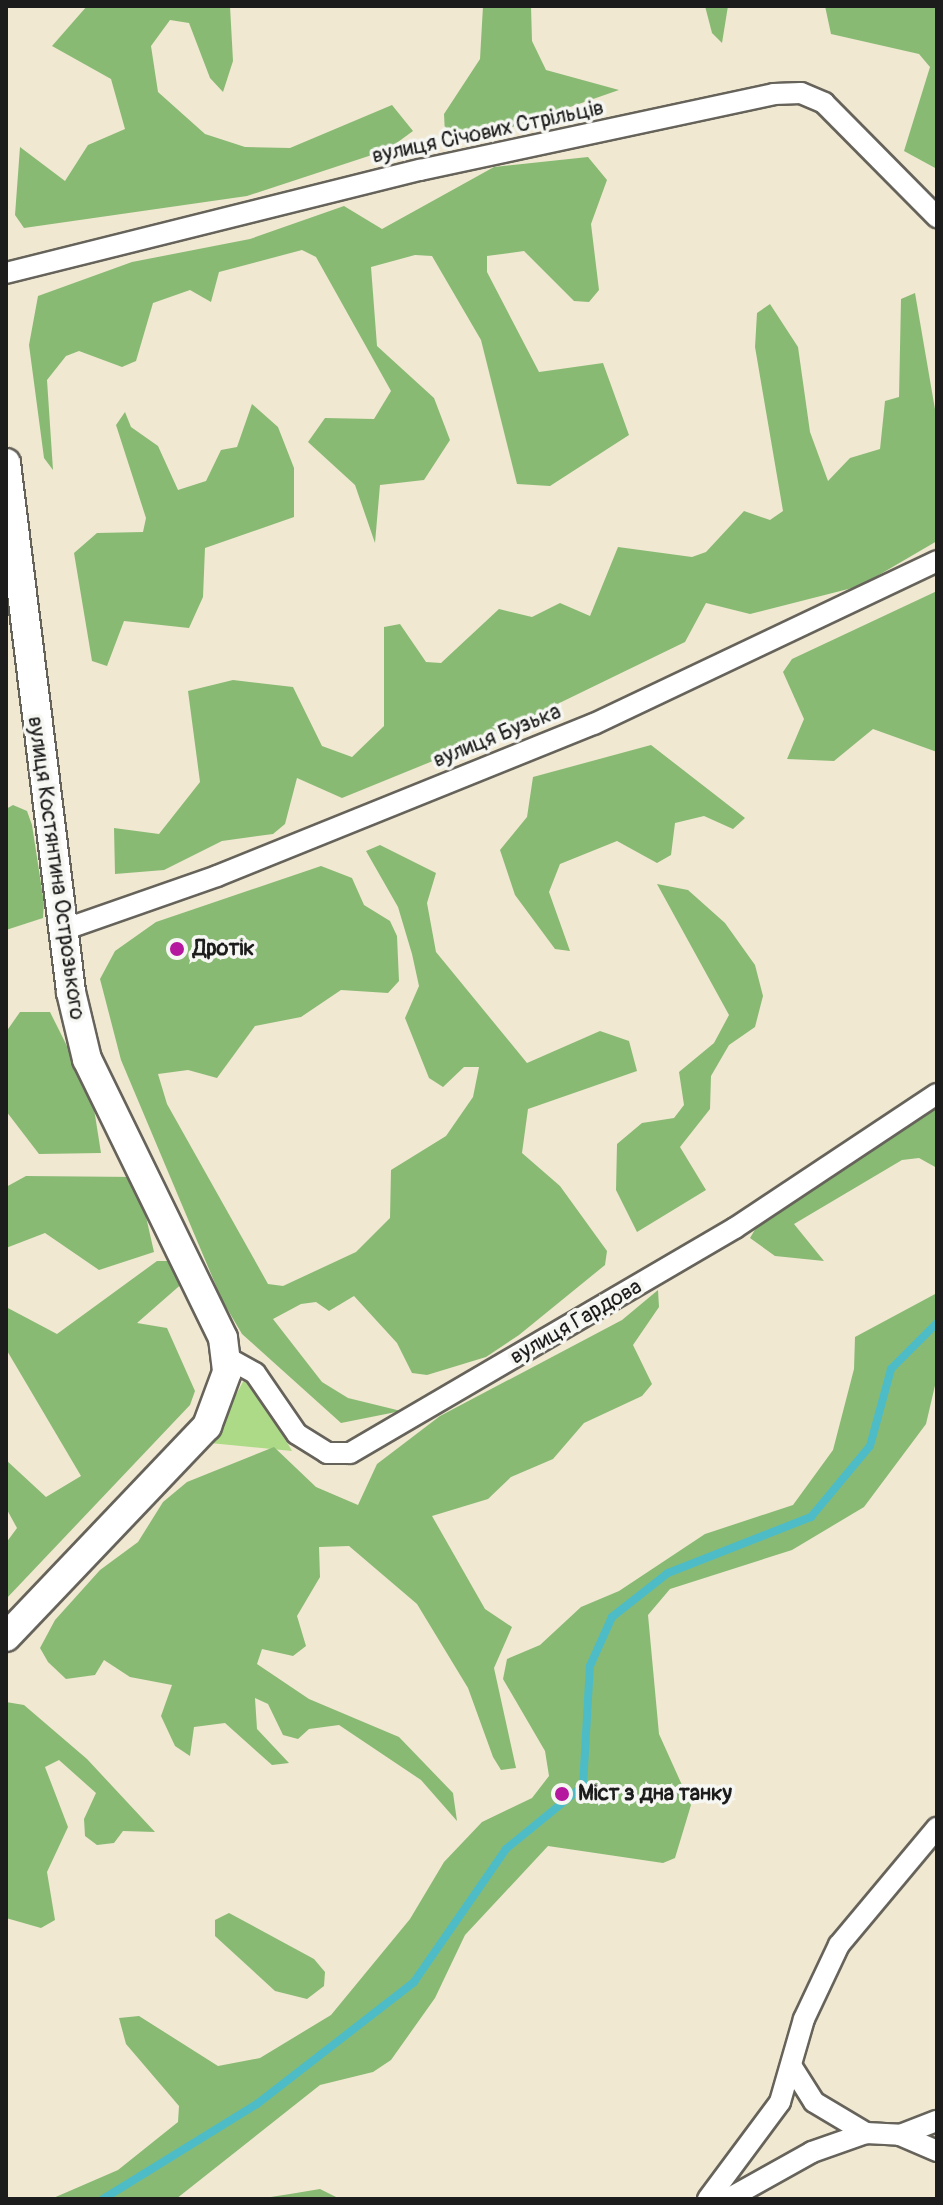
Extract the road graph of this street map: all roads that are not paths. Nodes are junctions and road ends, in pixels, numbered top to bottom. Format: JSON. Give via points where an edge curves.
{"nodes":[{"id":1,"x":937,"y":217,"type":"edge"},
{"id":2,"x":6,"y":273,"type":"edge"},
{"id":3,"x":6,"y":463,"type":"edge"},
{"id":4,"x":937,"y":561,"type":"edge"},
{"id":5,"x":63,"y":930,"type":"junction"},
{"id":6,"x":937,"y":1094,"type":"edge"},
{"id":7,"x":226,"y":1357,"type":"junction"},
{"id":8,"x":6,"y":1637,"type":"edge"},
{"id":9,"x":937,"y":1828,"type":"edge"},
{"id":10,"x":792,"y":2067,"type":"junction"},
{"id":11,"x":937,"y":2121,"type":"edge"},
{"id":12,"x":866,"y":2133,"type":"junction"},
{"id":13,"x":900,"y":2135,"type":"junction"},
{"id":14,"x":937,"y":2151,"type":"edge"},
{"id":15,"x":708,"y":2199,"type":"edge"},
{"id":16,"x":728,"y":2199,"type":"edge"}],
"edges":[{"from":1,"to":2,"type":"street","name":"вулиця Січових Стрільців","via":[[824,103],[801,93],[774,94],[420,170]]},
{"from":3,"to":5,"type":"street","name":"вулиця Костянтина Острозького"},
{"from":4,"to":5,"type":"street","name":"вулиця Бузька","via":[[594,724],[217,876]]},
{"from":5,"to":7,"type":"street","name":"вулиця Костянтина Острозького","via":[[87,1059]]},
{"from":6,"to":7,"type":"street","name":"вулиця Гардова","via":[[735,1228],[350,1453],[327,1453],[297,1434],[255,1373]]},
{"from":7,"to":8,"type":"street","name":"вулиця Костянтина Острозького","via":[[225,1387],[207,1426]]},
{"from":9,"to":10,"type":"street","via":[[839,1945],[804,2019]]},
{"from":10,"to":12,"type":"street","via":[[814,2102]]},
{"from":10,"to":15,"type":"street","via":[[780,2102]]},
{"from":11,"to":13,"type":"street"},
{"from":12,"to":13,"type":"street"},
{"from":12,"to":16,"type":"street","via":[[812,2152]]},
{"from":13,"to":14,"type":"street"}]}
